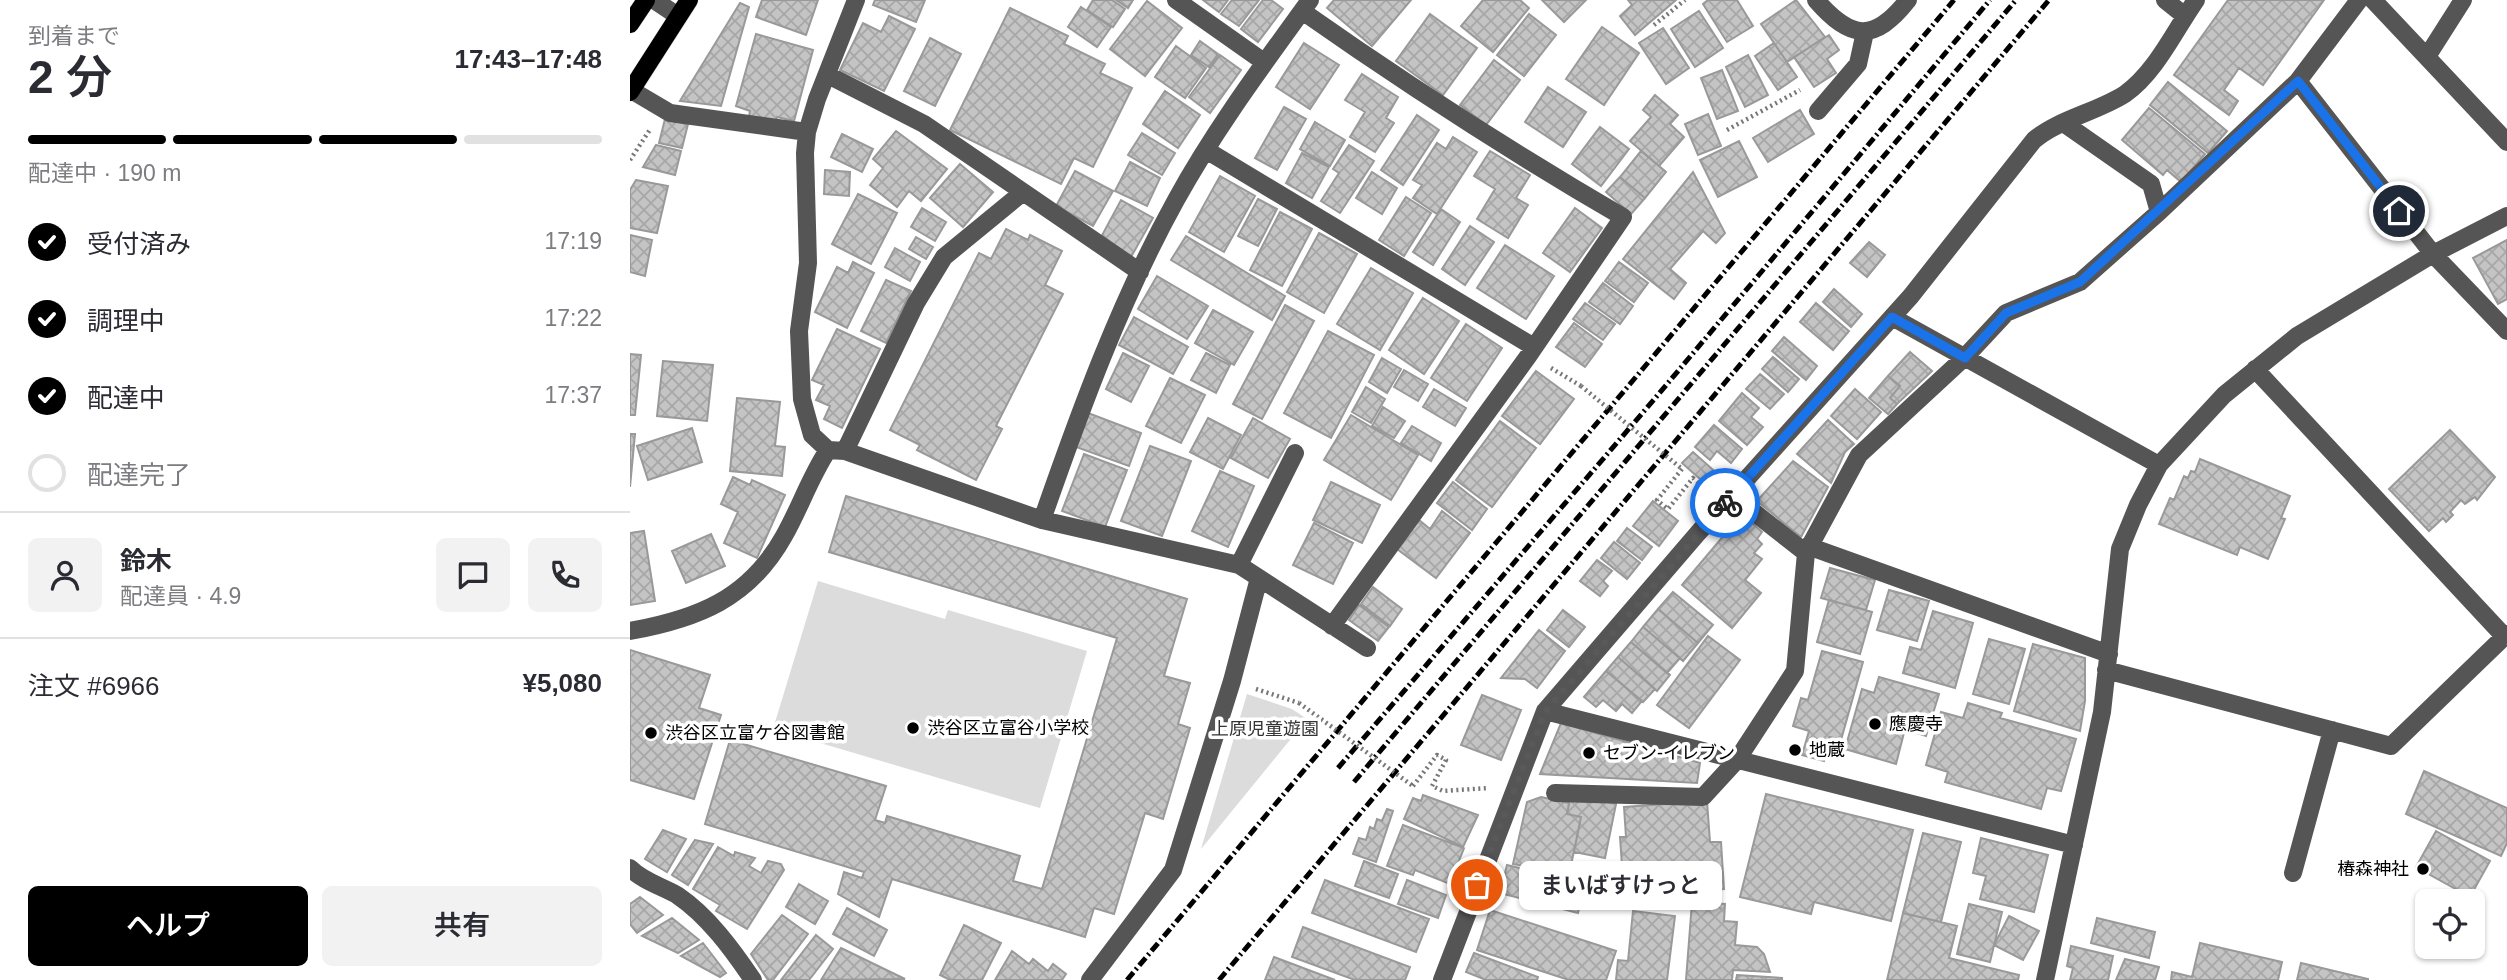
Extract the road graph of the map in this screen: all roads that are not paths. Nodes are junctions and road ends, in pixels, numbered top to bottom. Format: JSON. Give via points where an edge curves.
{"nodes":[{"id":1,"x":646,"y":0,"type":"edge"},
{"id":2,"x":654,"y":0,"type":"edge"},
{"id":3,"x":689,"y":0,"type":"edge"},
{"id":4,"x":856,"y":0,"type":"edge"},
{"id":5,"x":1176,"y":0,"type":"edge"},
{"id":6,"x":1908,"y":0,"type":"edge"},
{"id":7,"x":2165,"y":0,"type":"edge"},
{"id":8,"x":2196,"y":0,"type":"edge"},
{"id":9,"x":2359,"y":0,"type":"edge"},
{"id":10,"x":2373,"y":0,"type":"edge"},
{"id":11,"x":2463,"y":0,"type":"edge"},
{"id":12,"x":1823,"y":2,"type":"edge"},
{"id":13,"x":1306,"y":5,"type":"edge"},
{"id":14,"x":678,"y":16,"type":"junction"},
{"id":15,"x":2185,"y":16,"type":"junction"},
{"id":16,"x":630,"y":24,"type":"edge"},
{"id":17,"x":1865,"y":32,"type":"junction"},
{"id":18,"x":2428,"y":55,"type":"junction"},
{"id":19,"x":1264,"y":62,"type":"junction"},
{"id":20,"x":828,"y":75,"type":"junction"},
{"id":21,"x":2298,"y":81,"type":"junction"},
{"id":22,"x":631,"y":91,"type":"edge"},
{"id":23,"x":1818,"y":111,"type":"road end"},
{"id":24,"x":2065,"y":124,"type":"junction"},
{"id":25,"x":807,"y":132,"type":"junction"},
{"id":26,"x":2507,"y":142,"type":"edge"},
{"id":27,"x":1206,"y":150,"type":"junction"},
{"id":28,"x":1022,"y":193,"type":"junction"},
{"id":29,"x":2159,"y":212,"type":"junction"},
{"id":30,"x":2507,"y":216,"type":"edge"},
{"id":31,"x":2433,"y":254,"type":"junction"},
{"id":32,"x":1140,"y":272,"type":"junction"},
{"id":33,"x":1892,"y":317,"type":"junction"},
{"id":34,"x":2507,"y":331,"type":"edge"},
{"id":35,"x":1531,"y":351,"type":"junction"},
{"id":36,"x":1965,"y":358,"type":"junction"},
{"id":37,"x":2255,"y":369,"type":"junction"},
{"id":38,"x":836,"y":450,"type":"junction"},
{"id":39,"x":1295,"y":453,"type":"dead end"},
{"id":40,"x":2159,"y":465,"type":"junction"},
{"id":41,"x":1732,"y":495,"type":"junction"},
{"id":42,"x":1042,"y":520,"type":"junction"},
{"id":43,"x":1807,"y":549,"type":"junction"},
{"id":44,"x":1239,"y":565,"type":"junction"},
{"id":45,"x":1259,"y":578,"type":"junction"},
{"id":46,"x":1332,"y":626,"type":"junction"},
{"id":47,"x":630,"y":631,"type":"edge"},
{"id":48,"x":2506,"y":635,"type":"edge"},
{"id":49,"x":1367,"y":648,"type":"dead end"},
{"id":50,"x":2107,"y":662,"type":"junction"},
{"id":51,"x":1545,"y":712,"type":"junction"},
{"id":52,"x":2332,"y":730,"type":"junction"},
{"id":53,"x":1737,"y":760,"type":"junction"},
{"id":54,"x":1555,"y":793,"type":"dead end"},
{"id":55,"x":2074,"y":845,"type":"junction"},
{"id":56,"x":630,"y":868,"type":"edge"},
{"id":57,"x":2293,"y":873,"type":"dead end"},
{"id":58,"x":744,"y":977,"type":"edge"},
{"id":59,"x":1090,"y":980,"type":"edge"},
{"id":60,"x":1442,"y":980,"type":"edge"},
{"id":61,"x":2045,"y":980,"type":"edge"}],
"edges":[{"from":1,"to":16,"type":"main road"},
{"from":2,"to":14,"type":"street"},
{"from":3,"to":14,"type":"main road"},
{"from":4,"to":20,"type":"street"},
{"from":5,"to":19,"type":"street"},
{"from":6,"to":17,"type":"street","via":[[1892,20]]},
{"from":7,"to":15,"type":"street"},
{"from":8,"to":15,"type":"street"},
{"from":9,"to":21,"type":"street"},
{"from":10,"to":18,"type":"street"},
{"from":11,"to":18,"type":"street"},
{"from":12,"to":17,"type":"street","via":[[1838,24]]},
{"from":13,"to":19,"type":"street"},
{"from":13,"to":35,"type":"street","via":[[1393,75],[1623,217]]},
{"from":14,"to":22,"type":"main road"},
{"from":15,"to":24,"type":"street","via":[[2140,82]]},
{"from":17,"to":23,"type":"street","via":[[1858,64]]},
{"from":18,"to":26,"type":"street"},
{"from":19,"to":27,"type":"street"},
{"from":20,"to":25,"type":"street"},
{"from":20,"to":28,"type":"street","via":[[924,124]]},
{"from":21,"to":29,"type":"street"},
{"from":21,"to":31,"type":"street"},
{"from":22,"to":25,"type":"street","via":[[670,113]]},
{"from":24,"to":29,"type":"street","via":[[2151,184]]},
{"from":24,"to":33,"type":"street","via":[[2034,140]]},
{"from":25,"to":38,"type":"street","via":[[808,263],[799,331],[802,399],[812,435]]},
{"from":27,"to":32,"type":"street"},
{"from":27,"to":35,"type":"street"},
{"from":28,"to":32,"type":"street"},
{"from":28,"to":38,"type":"street","via":[[944,257]]},
{"from":29,"to":36,"type":"street","via":[[2080,282],[2006,313]]},
{"from":30,"to":31,"type":"street"},
{"from":31,"to":34,"type":"street"},
{"from":31,"to":37,"type":"street","via":[[2343,305]]},
{"from":32,"to":42,"type":"street","via":[[1084,399]]},
{"from":33,"to":36,"type":"street"},
{"from":33,"to":41,"type":"street"},
{"from":35,"to":46,"type":"street"},
{"from":36,"to":40,"type":"street"},
{"from":36,"to":43,"type":"street","via":[[1859,455]]},
{"from":37,"to":40,"type":"street","via":[[2224,395]]},
{"from":37,"to":48,"type":"street"},
{"from":38,"to":42,"type":"street"},
{"from":38,"to":47,"type":"street","via":[[759,575],[718,606],[667,625]]},
{"from":39,"to":44,"type":"street"},
{"from":40,"to":50,"type":"street","via":[[2120,549]]},
{"from":41,"to":43,"type":"street"},
{"from":41,"to":51,"type":"street"},
{"from":42,"to":44,"type":"street"},
{"from":43,"to":50,"type":"street"},
{"from":43,"to":53,"type":"street","via":[[1795,671]]},
{"from":44,"to":45,"type":"street"},
{"from":45,"to":46,"type":"street"},
{"from":45,"to":59,"type":"street","via":[[1174,870]]},
{"from":46,"to":49,"type":"street"},
{"from":48,"to":52,"type":"street","via":[[2391,746]]},
{"from":50,"to":52,"type":"street"},
{"from":50,"to":55,"type":"street","via":[[2102,712]]},
{"from":51,"to":53,"type":"street"},
{"from":51,"to":60,"type":"street"},
{"from":52,"to":57,"type":"street"},
{"from":53,"to":54,"type":"street","via":[[1703,797]]},
{"from":53,"to":55,"type":"street"},
{"from":55,"to":61,"type":"street"},
{"from":56,"to":58,"type":"street","via":[[703,915]]}]}
